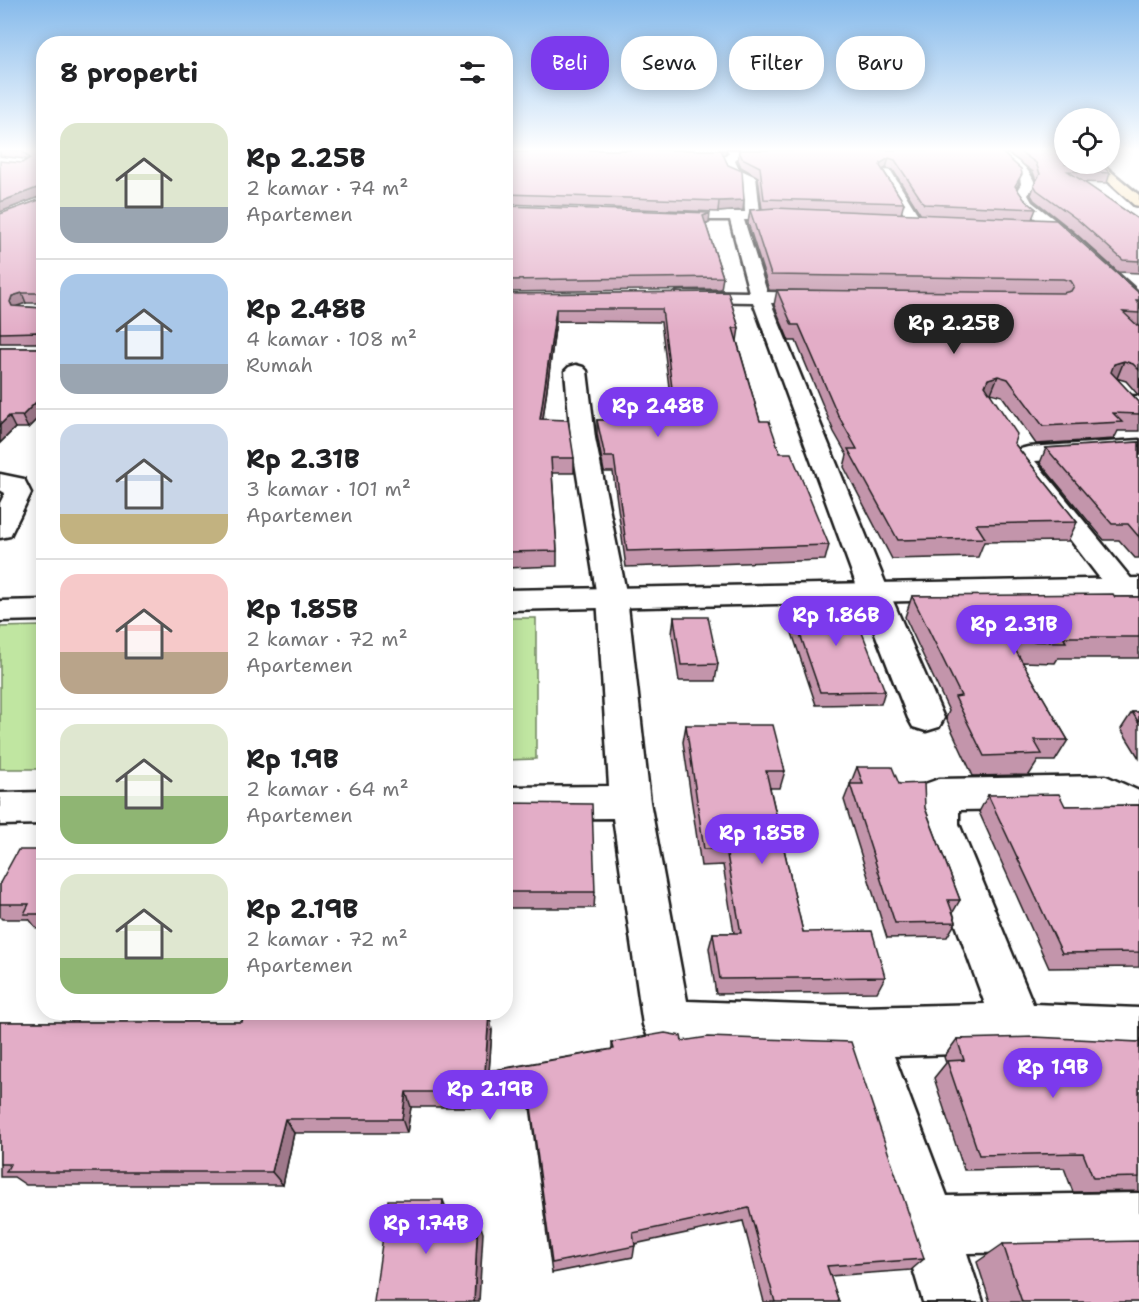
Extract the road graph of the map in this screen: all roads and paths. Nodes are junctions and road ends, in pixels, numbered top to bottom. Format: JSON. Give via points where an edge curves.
{"nodes":[{"id":1,"x":745,"y":211,"type":"edge"},
{"id":2,"x":913,"y":211,"type":"edge"},
{"id":3,"x":1036,"y":211,"type":"edge"},
{"id":4,"x":645,"y":215,"type":"edge"},
{"id":5,"x":744,"y":216,"type":"junction"},
{"id":6,"x":808,"y":217,"type":"edge"},
{"id":7,"x":891,"y":220,"type":"edge"},
{"id":8,"x":1031,"y":226,"type":"edge"},
{"id":9,"x":1054,"y":227,"type":"junction"},
{"id":10,"x":665,"y":297,"type":"edge"},
{"id":11,"x":760,"y":297,"type":"junction"},
{"id":12,"x":843,"y":298,"type":"edge"},
{"id":13,"x":1139,"y":303,"type":"edge"},
{"id":14,"x":576,"y":371,"type":"dead end"},
{"id":15,"x":1139,"y":387,"type":"edge"},
{"id":16,"x":1139,"y":412,"type":"edge"},
{"id":17,"x":1139,"y":447,"type":"edge"},
{"id":18,"x":0,"y":483,"type":"edge"},
{"id":19,"x":0,"y":530,"type":"edge"},
{"id":20,"x":1131,"y":587,"type":"edge"},
{"id":21,"x":874,"y":592,"type":"junction"},
{"id":22,"x":612,"y":597,"type":"junction"},
{"id":23,"x":513,"y":600,"type":"edge"},
{"id":24,"x":0,"y":610,"type":"edge"},
{"id":25,"x":36,"y":610,"type":"edge"},
{"id":26,"x":926,"y":718,"type":"dead end"},
{"id":27,"x":630,"y":802,"type":"junction"},
{"id":28,"x":513,"y":803,"type":"edge"},
{"id":29,"x":36,"y":808,"type":"edge"},
{"id":30,"x":0,"y":809,"type":"edge"},
{"id":31,"x":1139,"y":809,"type":"edge"},
{"id":32,"x":1018,"y":1028,"type":"junction"},
{"id":33,"x":861,"y":1032,"type":"junction"},
{"id":34,"x":1139,"y":1033,"type":"edge"},
{"id":35,"x":1139,"y":1222,"type":"edge"},
{"id":36,"x":929,"y":1225,"type":"junction"},
{"id":37,"x":953,"y":1302,"type":"edge"}],
"edges":[{"from":1,"to":5,"type":"street"},
{"from":2,"to":7,"type":"street","via":[[921,221]]},
{"from":3,"to":9,"type":"street"},
{"from":4,"to":5,"type":"street"},
{"from":5,"to":6,"type":"street"},
{"from":5,"to":11,"type":"street"},
{"from":8,"to":9,"type":"street"},
{"from":9,"to":13,"type":"street"},
{"from":10,"to":11,"type":"street"},
{"from":11,"to":12,"type":"street"},
{"from":11,"to":21,"type":"street"},
{"from":14,"to":22,"type":"street","via":[[583,438]]},
{"from":15,"to":16,"type":"street","via":[[1116,387]]},
{"from":17,"to":20,"type":"street","via":[[1022,446],[1021,460]]},
{"from":18,"to":19,"type":"street","via":[[15,485],[18,493]]},
{"from":20,"to":21,"type":"street"},
{"from":21,"to":22,"type":"street"},
{"from":21,"to":26,"type":"street"},
{"from":22,"to":23,"type":"street"},
{"from":22,"to":27,"type":"street"},
{"from":24,"to":25,"type":"street"},
{"from":27,"to":28,"type":"street"},
{"from":27,"to":33,"type":"street","via":[[668,1025]]},
{"from":29,"to":30,"type":"street"},
{"from":31,"to":32,"type":"street","via":[[1106,792],[939,795],[939,824]]},
{"from":32,"to":33,"type":"street"},
{"from":32,"to":34,"type":"street"},
{"from":33,"to":36,"type":"street"},
{"from":35,"to":36,"type":"street"},
{"from":36,"to":37,"type":"street"}]}
